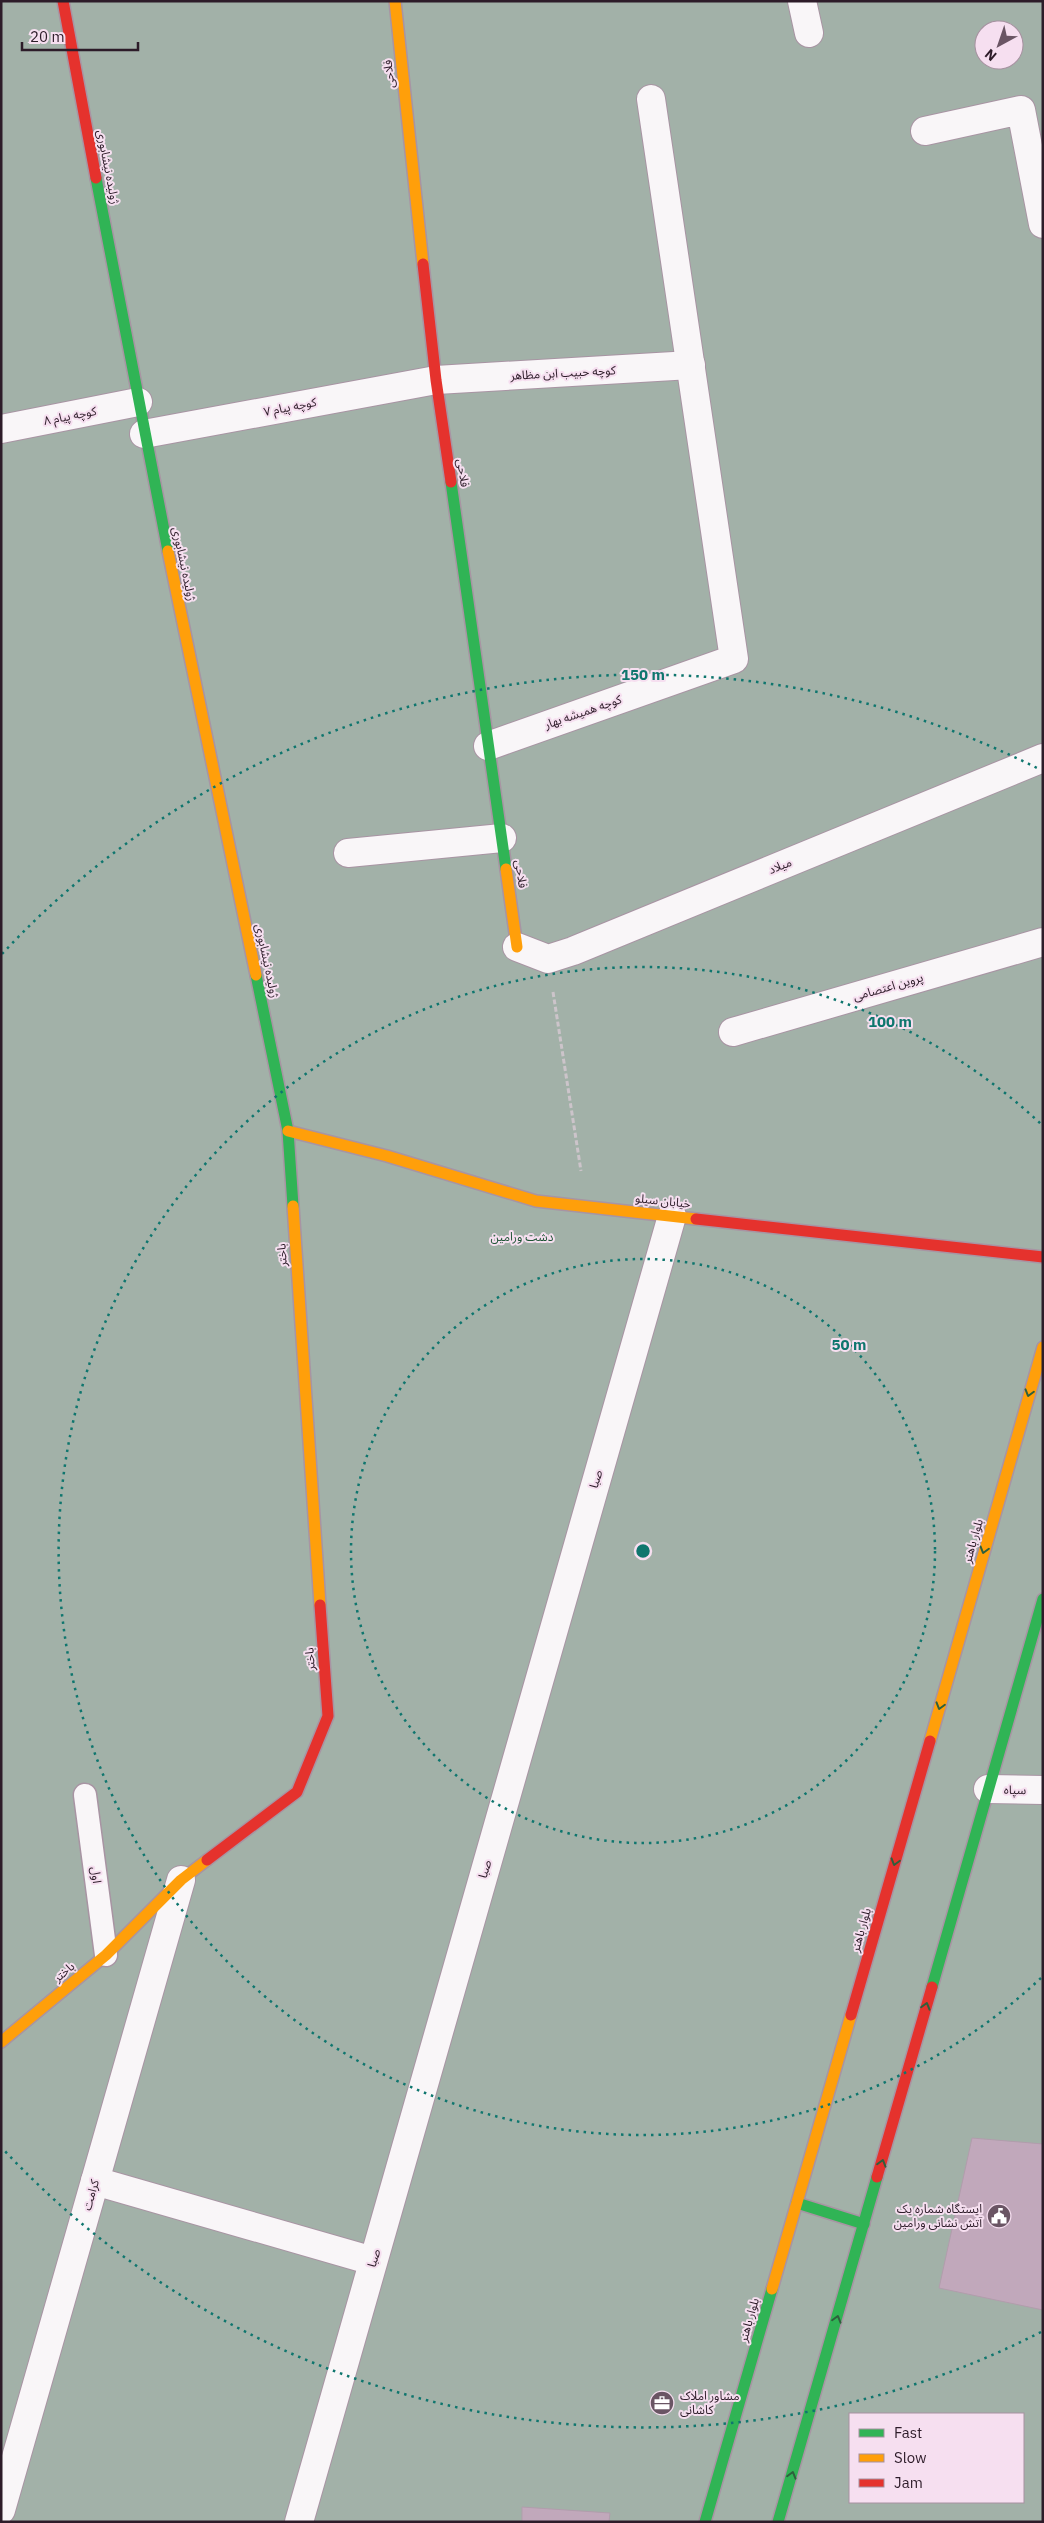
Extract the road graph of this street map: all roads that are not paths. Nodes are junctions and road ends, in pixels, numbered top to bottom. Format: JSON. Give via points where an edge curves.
{"nodes":[{"id":1,"x":63,"y":1,"type":"edge"},
{"id":2,"x":395,"y":1,"type":"edge"},
{"id":3,"x":802,"y":1,"type":"edge"},
{"id":4,"x":810,"y":33,"type":"dead end"},
{"id":5,"x":651,"y":99,"type":"dead end"},
{"id":6,"x":925,"y":131,"type":"dead end"},
{"id":7,"x":1043,"y":224,"type":"edge"},
{"id":8,"x":691,"y":365,"type":"junction"},
{"id":9,"x":436,"y":380,"type":"junction"},
{"id":10,"x":138,"y":402,"type":"junction"},
{"id":11,"x":1,"y":429,"type":"edge"},
{"id":12,"x":144,"y":434,"type":"junction"},
{"id":13,"x":488,"y":746,"type":"junction"},
{"id":14,"x":1043,"y":758,"type":"edge"},
{"id":15,"x":502,"y":838,"type":"junction"},
{"id":16,"x":348,"y":853,"type":"dead end"},
{"id":17,"x":1043,"y":942,"type":"edge"},
{"id":18,"x":517,"y":947,"type":"joint"},
{"id":19,"x":733,"y":1032,"type":"dead end"},
{"id":20,"x":288,"y":1131,"type":"junction"},
{"id":21,"x":672,"y":1216,"type":"junction"},
{"id":22,"x":1043,"y":1257,"type":"edge"},
{"id":23,"x":1043,"y":1347,"type":"edge"},
{"id":24,"x":1043,"y":1599,"type":"edge"},
{"id":25,"x":988,"y":1789,"type":"junction"},
{"id":26,"x":1043,"y":1790,"type":"edge"},
{"id":27,"x":85,"y":1795,"type":"dead end"},
{"id":28,"x":181,"y":1880,"type":"junction"},
{"id":29,"x":106,"y":1955,"type":"junction"},
{"id":30,"x":1,"y":2042,"type":"edge"},
{"id":31,"x":95,"y":2181,"type":"junction"},
{"id":32,"x":797,"y":2203,"type":"junction"},
{"id":33,"x":864,"y":2224,"type":"junction"},
{"id":34,"x":373,"y":2261,"type":"junction"},
{"id":35,"x":1,"y":2510,"type":"edge"},
{"id":36,"x":299,"y":2522,"type":"edge"},
{"id":37,"x":705,"y":2522,"type":"edge"},
{"id":38,"x":778,"y":2522,"type":"edge"}],
"edges":[{"from":1,"to":10,"type":"main road","name":"ژولیده نیشابوری"},
{"from":2,"to":9,"type":"main road","name":"فلاحی"},
{"from":3,"to":4,"type":"street"},
{"from":5,"to":8,"type":"street"},
{"from":6,"to":7,"type":"street","via":[[1021,110]]},
{"from":8,"to":9,"type":"street","name":"کوچه حبیب ابن مظاهر"},
{"from":8,"to":13,"type":"street","name":"کوچه همیشه بهار","via":[[734,659]]},
{"from":9,"to":12,"type":"street","name":"کوچه پیام ۷"},
{"from":9,"to":13,"type":"main road","name":"فلاحی"},
{"from":10,"to":11,"type":"street","name":"کوچه پیام ۸"},
{"from":10,"to":12,"type":"main road","name":"ژولیده نیشابوری"},
{"from":12,"to":20,"type":"main road","name":"ژولیده نیشابوری"},
{"from":13,"to":15,"type":"main road","name":"فلاحی"},
{"from":14,"to":18,"type":"street","name":"میلاد","via":[[573,951],[548,959]]},
{"from":15,"to":16,"type":"street"},
{"from":15,"to":18,"type":"main road","name":"فلاحی"},
{"from":17,"to":19,"type":"street","name":"پروین اعتصامی"},
{"from":20,"to":21,"type":"main road","name":"خیابان سیلو","via":[[387,1156],[536,1201]]},
{"from":20,"to":28,"type":"main road","name":"باختر","via":[[328,1716],[297,1792]]},
{"from":21,"to":22,"type":"main road","name":"خیابان سیلو"},
{"from":21,"to":34,"type":"street","name":"صبا"},
{"from":23,"to":32,"type":"main road","name":"بلوار باهنر","one_way":true},
{"from":24,"to":25,"type":"main road"},
{"from":25,"to":26,"type":"street","name":"سپاه"},
{"from":33,"to":25,"type":"main road","one_way":true},
{"from":27,"to":29,"type":"lane","name":"اول"},
{"from":28,"to":29,"type":"main road","name":"باختر"},
{"from":28,"to":31,"type":"street","name":"کرامت"},
{"from":29,"to":30,"type":"main road","name":"باختر"},
{"from":31,"to":34,"type":"street"},
{"from":31,"to":35,"type":"street","name":"کرامت"},
{"from":32,"to":33,"type":"main road"},
{"from":32,"to":37,"type":"main road","name":"بلوار باهنر"},
{"from":38,"to":33,"type":"main road","one_way":true},
{"from":34,"to":36,"type":"street","name":"صبا"}]}
